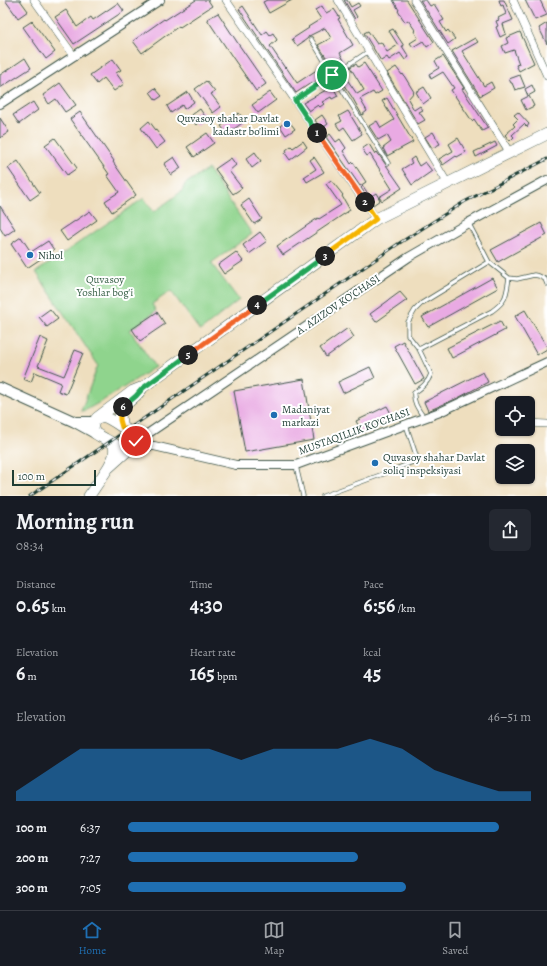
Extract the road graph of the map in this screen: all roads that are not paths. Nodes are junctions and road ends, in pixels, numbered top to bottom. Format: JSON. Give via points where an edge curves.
{"nodes":[{"id":1,"x":34,"y":0,"type":"edge"},
{"id":2,"x":160,"y":0,"type":"edge"},
{"id":3,"x":226,"y":0,"type":"edge"},
{"id":4,"x":338,"y":0,"type":"edge"},
{"id":5,"x":414,"y":0,"type":"edge"},
{"id":6,"x":513,"y":0,"type":"edge"},
{"id":7,"x":311,"y":39,"type":"dead end"},
{"id":8,"x":369,"y":51,"type":"junction"},
{"id":9,"x":74,"y":56,"type":"junction"},
{"id":10,"x":332,"y":75,"type":"junction"},
{"id":11,"x":547,"y":76,"type":"edge"},
{"id":12,"x":295,"y":100,"type":"junction"},
{"id":13,"x":0,"y":104,"type":"edge"},
{"id":14,"x":547,"y":134,"type":"edge"},
{"id":15,"x":510,"y":152,"type":"junction"},
{"id":16,"x":388,"y":162,"type":"dead end"},
{"id":17,"x":547,"y":180,"type":"edge"},
{"id":18,"x":448,"y":184,"type":"junction"},
{"id":19,"x":376,"y":219,"type":"junction"},
{"id":20,"x":468,"y":223,"type":"junction"},
{"id":21,"x":489,"y":262,"type":"junction"},
{"id":22,"x":509,"y":278,"type":"junction"},
{"id":23,"x":547,"y":284,"type":"edge"},
{"id":24,"x":419,"y":349,"type":"junction"},
{"id":25,"x":547,"y":362,"type":"edge"},
{"id":26,"x":0,"y":388,"type":"edge"},
{"id":27,"x":143,"y":388,"type":"junction"},
{"id":28,"x":424,"y":418,"type":"junction"},
{"id":29,"x":95,"y":420,"type":"junction"},
{"id":30,"x":75,"y":422,"type":"junction"},
{"id":31,"x":535,"y":423,"type":"edge"},
{"id":32,"x":547,"y":424,"type":"edge"},
{"id":33,"x":406,"y":425,"type":"junction"},
{"id":34,"x":122,"y":427,"type":"junction"},
{"id":35,"x":95,"y":433,"type":"junction"},
{"id":36,"x":114,"y":444,"type":"junction"},
{"id":37,"x":133,"y":445,"type":"junction"},
{"id":38,"x":296,"y":465,"type":"junction"},
{"id":39,"x":108,"y":468,"type":"junction"},
{"id":40,"x":89,"y":496,"type":"edge"},
{"id":41,"x":303,"y":496,"type":"edge"},
{"id":42,"x":323,"y":496,"type":"edge"}],
"edges":[{"from":1,"to":9,"type":"street"},
{"from":2,"to":9,"type":"street"},
{"from":3,"to":12,"type":"street"},
{"from":4,"to":8,"type":"street"},
{"from":5,"to":15,"type":"street"},
{"from":6,"to":11,"type":"street"},
{"from":7,"to":10,"type":"lane"},
{"from":8,"to":10,"type":"lane"},
{"from":8,"to":18,"type":"street"},
{"from":9,"to":13,"type":"street"},
{"from":10,"to":12,"type":"lane"},
{"from":10,"to":16,"type":"lane"},
{"from":12,"to":19,"type":"street"},
{"from":14,"to":15,"type":"main road"},
{"from":15,"to":18,"type":"main road"},
{"from":17,"to":20,"type":"street","name":"A. AZIZOV KO'CHASI"},
{"from":18,"to":19,"type":"main road"},
{"from":19,"to":27,"type":"main road"},
{"from":20,"to":21,"type":"lane"},
{"from":20,"to":37,"type":"street","name":"A. AZIZOV KO'CHASI","via":[[409,257]]},
{"from":21,"to":22,"type":"lane"},
{"from":21,"to":24,"type":"lane","via":[[414,310],[408,322],[408,335]]},
{"from":22,"to":23,"type":"lane","via":[[534,275],[545,279]]},
{"from":22,"to":24,"type":"lane","via":[[506,296],[501,304]]},
{"from":24,"to":28,"type":"lane","via":[[431,374],[429,380],[414,393],[415,403]]},
{"from":25,"to":28,"type":"street","name":"MUSTAQILLIK KO'CHASI"},
{"from":26,"to":30,"type":"main road"},
{"from":27,"to":29,"type":"main road","via":[[133,391]]},
{"from":27,"to":34,"type":"main road","via":[[123,406],[120,413]]},
{"from":28,"to":33,"type":"street","name":"MUSTAQILLIK KO'CHASI"},
{"from":29,"to":30,"type":"main road"},
{"from":29,"to":34,"type":"main road","via":[[104,416]]},
{"from":29,"to":35,"type":"main road"},
{"from":30,"to":35,"type":"main road"},
{"from":31,"to":32,"type":"street"},
{"from":33,"to":38,"type":"street","name":"MUSTAQILLIK KO'CHASI"},
{"from":33,"to":42,"type":"lane","via":[[416,455],[413,462]]},
{"from":34,"to":37,"type":"main road","via":[[133,435]]},
{"from":35,"to":36,"type":"main road"},
{"from":36,"to":37,"type":"main road","via":[[121,449]]},
{"from":36,"to":39,"type":"main road","via":[[114,457]]},
{"from":37,"to":38,"type":"street","name":"MUSTAQILLIK KO'CHASI","via":[[154,446],[236,465]]},
{"from":37,"to":39,"type":"main road"},
{"from":38,"to":41,"type":"lane"},
{"from":39,"to":40,"type":"main road"}]}
